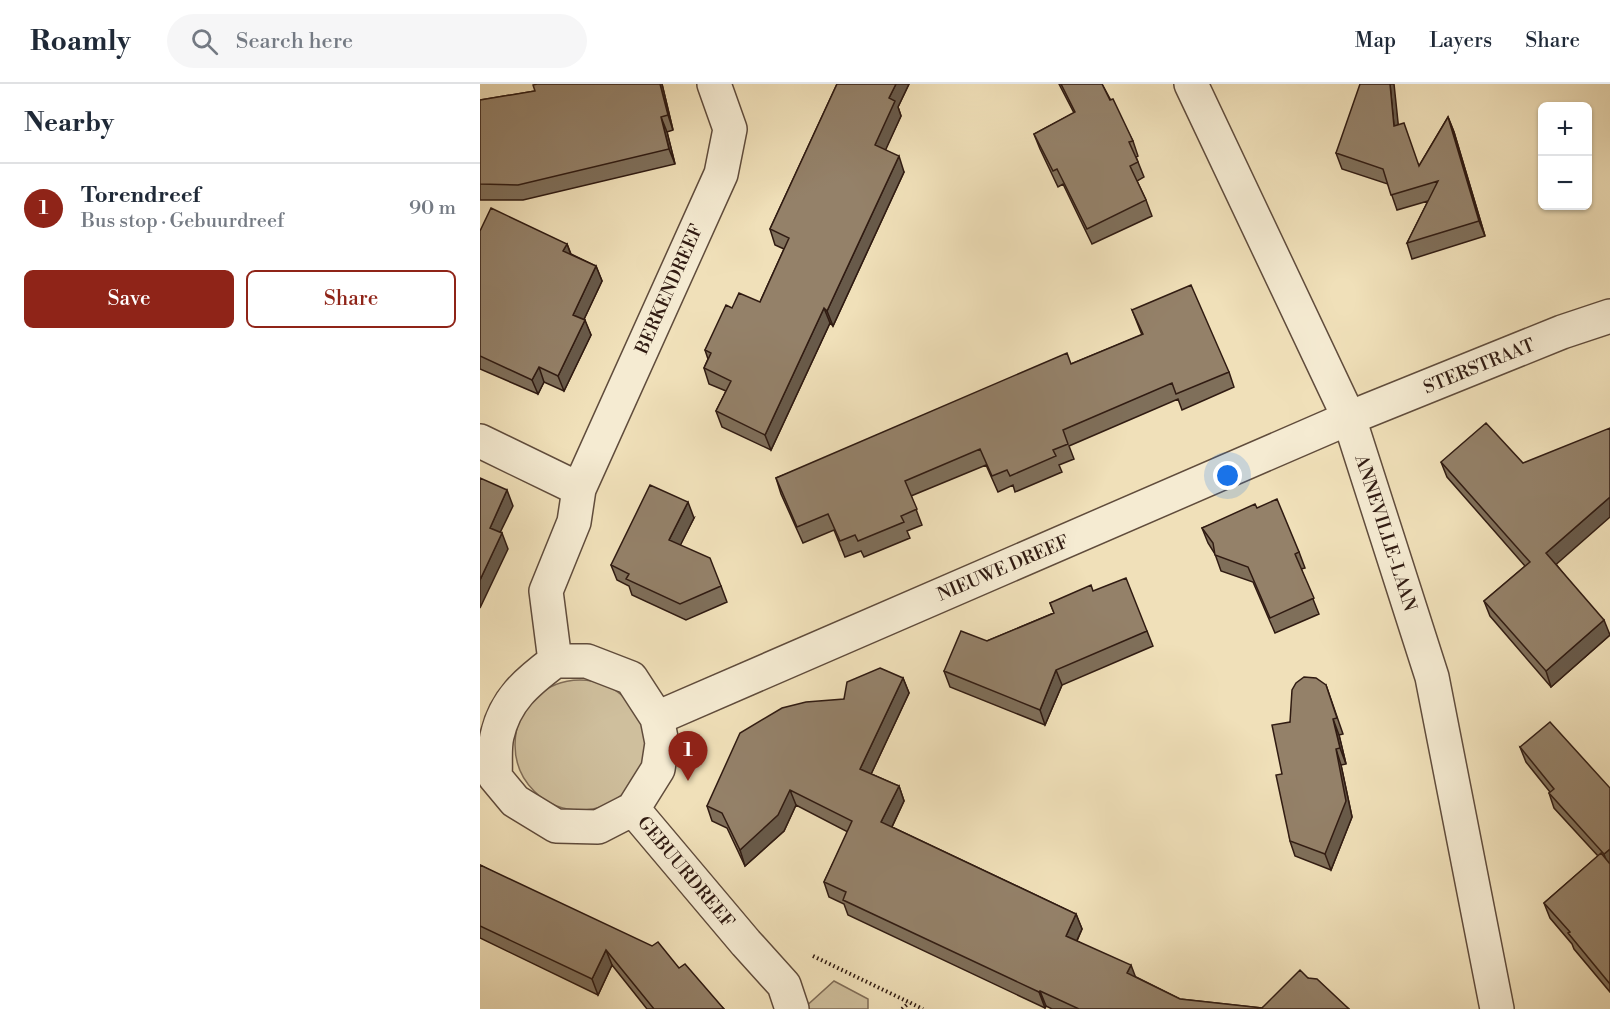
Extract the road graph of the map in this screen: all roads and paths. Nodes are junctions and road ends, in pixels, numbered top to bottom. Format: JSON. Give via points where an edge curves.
{"nodes":[{"id":1,"x":714,"y":84,"type":"edge"},
{"id":2,"x":1191,"y":84,"type":"edge"},
{"id":3,"x":1610,"y":316,"type":"edge"},
{"id":4,"x":1349,"y":418,"type":"junction"},
{"id":5,"x":480,"y":441,"type":"edge"},
{"id":6,"x":579,"y":489,"type":"junction"},
{"id":7,"x":555,"y":661,"type":"junction"},
{"id":8,"x":657,"y":718,"type":"junction"},
{"id":9,"x":488,"y":781,"type":"edge"},
{"id":10,"x":633,"y":809,"type":"junction"},
{"id":11,"x":806,"y":952,"type":"dead end"},
{"id":12,"x":909,"y":1003,"type":"junction"},
{"id":13,"x":792,"y":1009,"type":"edge"},
{"id":14,"x":902,"y":1009,"type":"edge"},
{"id":15,"x":923,"y":1009,"type":"edge"},
{"id":16,"x":1497,"y":1009,"type":"edge"}],
"edges":[{"from":1,"to":6,"type":"street","name":"BERKENDREEF","via":[[730,129],[721,174]]},
{"from":2,"to":4,"type":"street","name":"ANNEVILLE-LAAN"},
{"from":3,"to":4,"type":"street","name":"STERSTRAAT"},
{"from":4,"to":8,"type":"street","name":"NIEUWE DREEF"},
{"from":4,"to":16,"type":"street","name":"ANNEVILLE-LAAN","via":[[1432,676]]},
{"from":5,"to":6,"type":"street"},
{"from":6,"to":7,"type":"street","name":"BERKENDREEF","via":[[574,522],[546,591]]},
{"from":7,"to":8,"type":"street","via":[[586,661],[631,678]]},
{"from":7,"to":9,"type":"street","via":[[526,683],[509,704],[496,736]]},
{"from":8,"to":10,"type":"street","name":"GEBUURDREEF","via":[[662,743],[658,769]]},
{"from":9,"to":10,"type":"street","via":[[556,826],[598,827]]},
{"from":10,"to":13,"type":"street","name":"GEBUURDREEF","via":[[784,985]]},
{"from":11,"to":12,"type":"path"},
{"from":12,"to":14,"type":"path"},
{"from":12,"to":15,"type":"path"}]}
